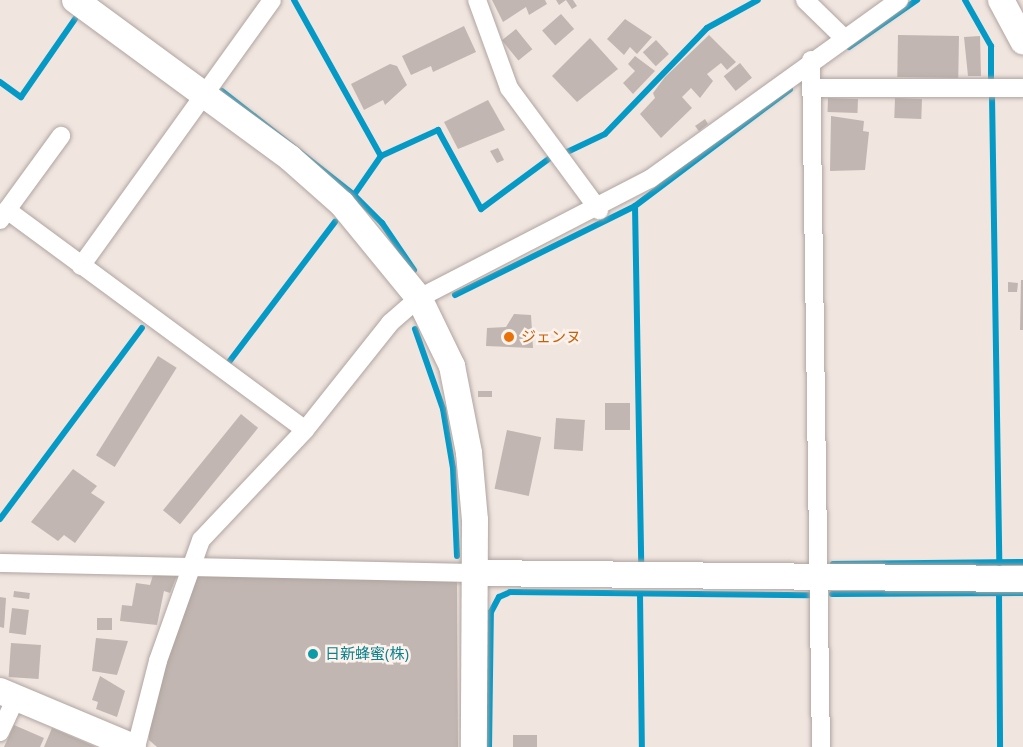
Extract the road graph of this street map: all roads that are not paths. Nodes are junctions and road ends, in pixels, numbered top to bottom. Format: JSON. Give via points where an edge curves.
{"nodes":[{"id":1,"x":75,"y":0,"type":"edge"},
{"id":2,"x":272,"y":0,"type":"edge"},
{"id":3,"x":477,"y":0,"type":"edge"},
{"id":4,"x":805,"y":0,"type":"edge"},
{"id":5,"x":899,"y":0,"type":"edge"},
{"id":6,"x":1001,"y":0,"type":"edge"},
{"id":7,"x":844,"y":38,"type":"junction"},
{"id":8,"x":1023,"y":41,"type":"edge"},
{"id":9,"x":811,"y":60,"type":"junction"},
{"id":10,"x":813,"y":88,"type":"junction"},
{"id":11,"x":1023,"y":88,"type":"edge"},
{"id":12,"x":206,"y":97,"type":"junction"},
{"id":13,"x":61,"y":136,"type":"dead end"},
{"id":14,"x":599,"y":210,"type":"junction"},
{"id":15,"x":4,"y":215,"type":"edge"},
{"id":16,"x":81,"y":266,"type":"junction"},
{"id":17,"x":420,"y":298,"type":"junction"},
{"id":18,"x":305,"y":430,"type":"junction"},
{"id":19,"x":0,"y":563,"type":"edge"},
{"id":20,"x":189,"y":564,"type":"junction"},
{"id":21,"x":476,"y":573,"type":"junction"},
{"id":22,"x":819,"y":579,"type":"junction"},
{"id":23,"x":1023,"y":579,"type":"edge"},
{"id":24,"x":8,"y":693,"type":"edge"},
{"id":25,"x":0,"y":732,"type":"edge"},
{"id":26,"x":135,"y":747,"type":"edge"},
{"id":27,"x":474,"y":747,"type":"edge"},
{"id":28,"x":821,"y":747,"type":"edge"}],
"edges":[{"from":1,"to":12,"type":"street"},
{"from":2,"to":12,"type":"street"},
{"from":3,"to":14,"type":"street","via":[[509,88]]},
{"from":4,"to":7,"type":"street"},
{"from":5,"to":7,"type":"street"},
{"from":6,"to":8,"type":"street"},
{"from":7,"to":9,"type":"street"},
{"from":9,"to":10,"type":"street"},
{"from":9,"to":14,"type":"street"},
{"from":10,"to":11,"type":"street"},
{"from":10,"to":22,"type":"street"},
{"from":12,"to":16,"type":"street"},
{"from":12,"to":17,"type":"street","via":[[291,158],[342,204]]},
{"from":13,"to":15,"type":"street"},
{"from":14,"to":17,"type":"street"},
{"from":15,"to":16,"type":"street"},
{"from":16,"to":18,"type":"street"},
{"from":17,"to":18,"type":"street","via":[[390,323]]},
{"from":17,"to":21,"type":"street","via":[[452,366],[464,409]]},
{"from":18,"to":20,"type":"street","via":[[201,540]]},
{"from":19,"to":20,"type":"street"},
{"from":20,"to":21,"type":"street"},
{"from":20,"to":26,"type":"street"},
{"from":21,"to":22,"type":"street"},
{"from":21,"to":27,"type":"street"},
{"from":22,"to":23,"type":"street"},
{"from":22,"to":28,"type":"street"},
{"from":24,"to":25,"type":"street"},
{"from":24,"to":26,"type":"street"}]}
